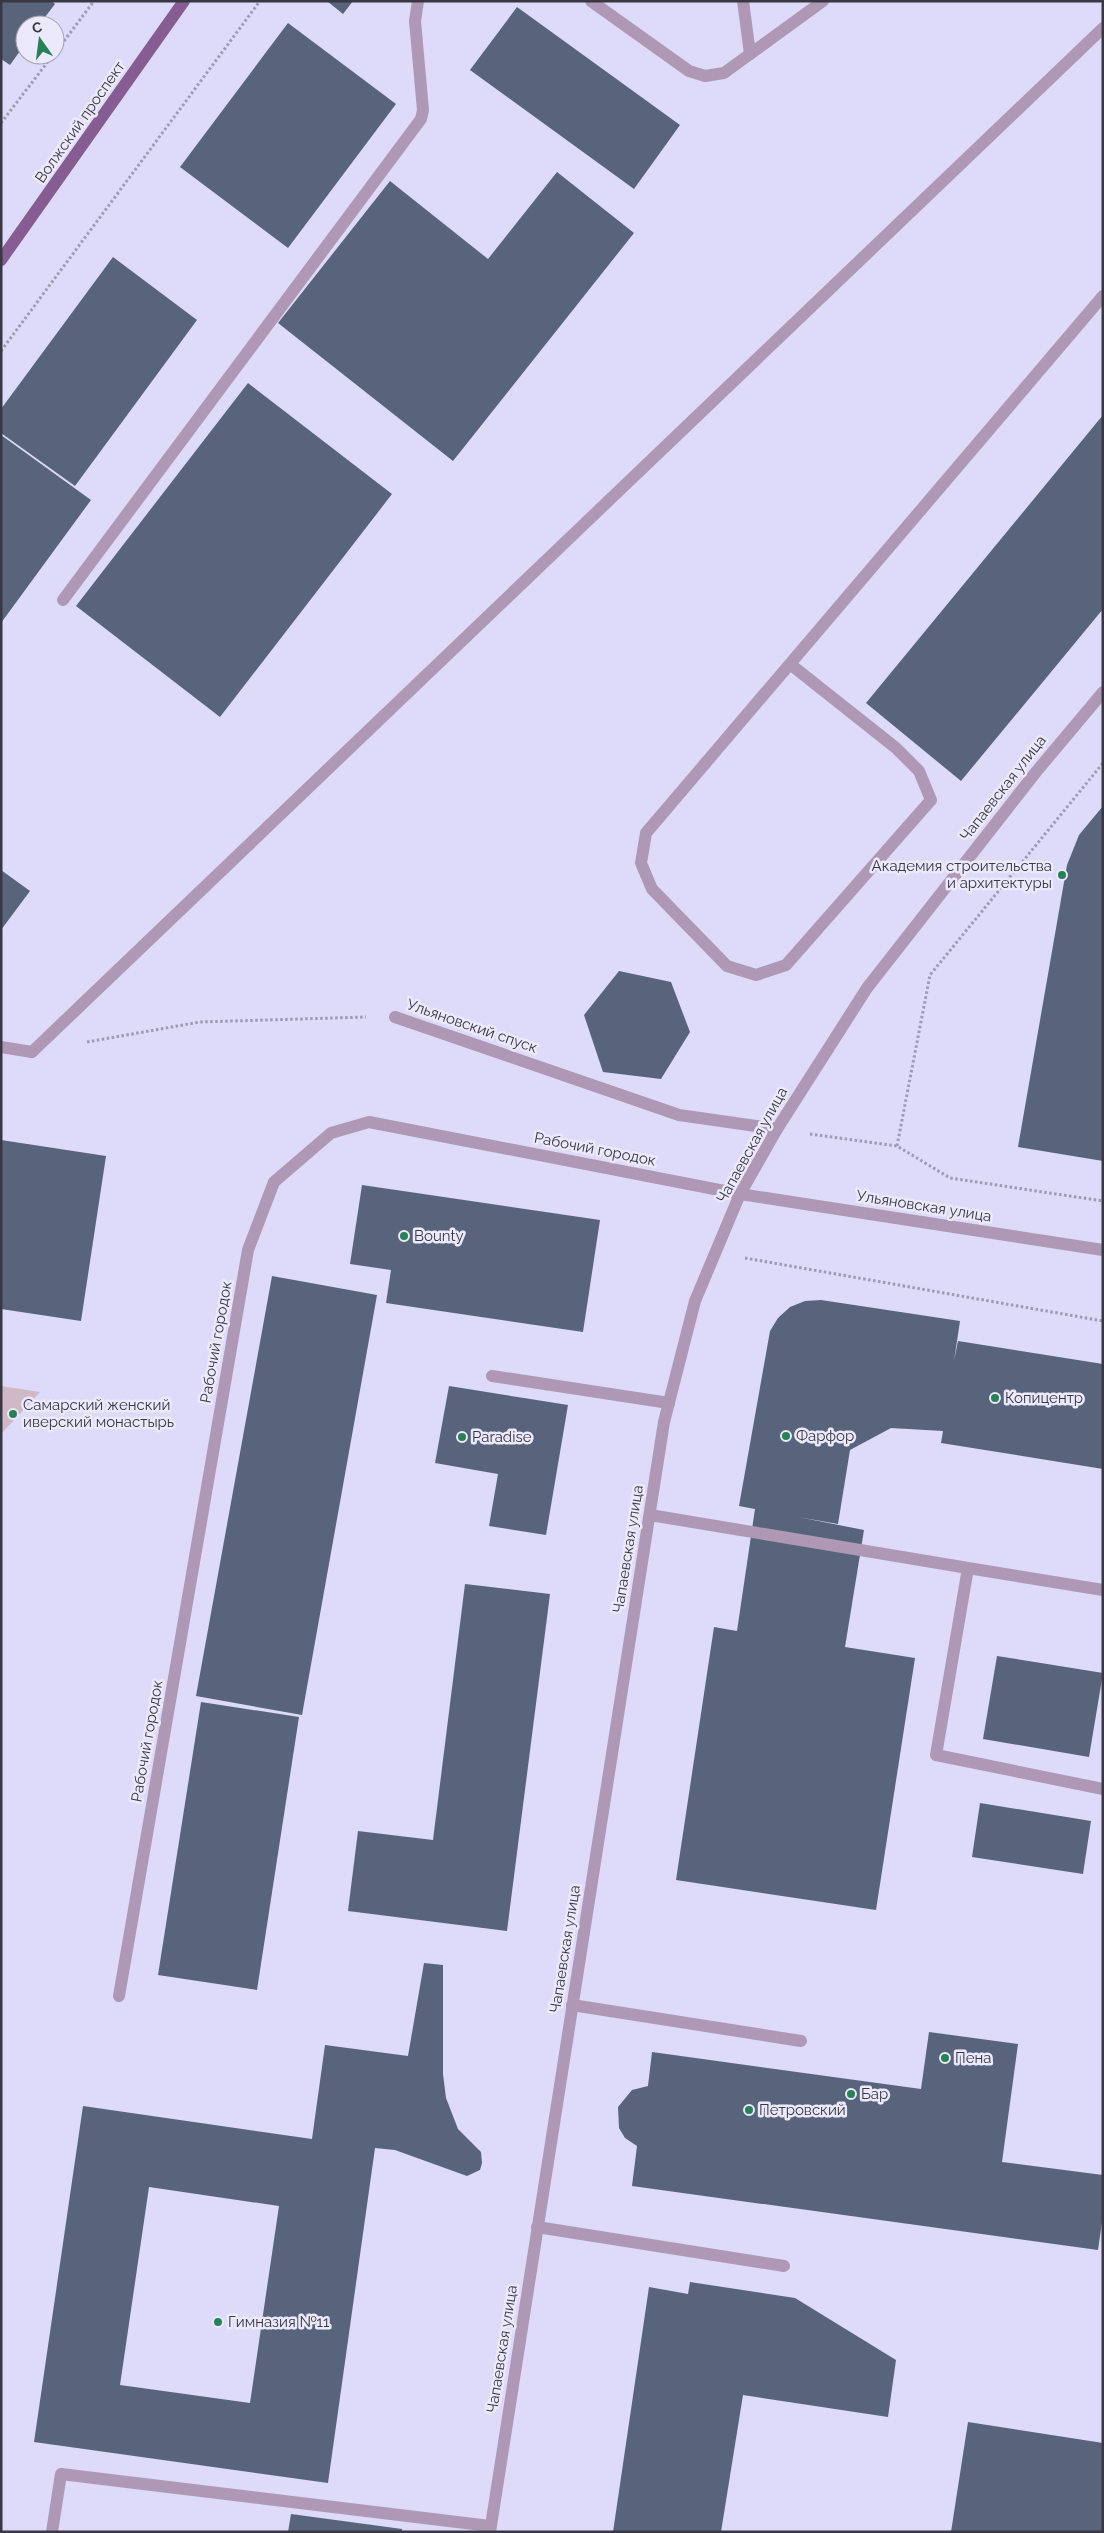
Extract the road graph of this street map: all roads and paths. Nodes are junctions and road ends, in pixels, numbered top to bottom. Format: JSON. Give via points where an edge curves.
{"nodes":[{"id":1,"x":94,"y":1,"type":"edge"},
{"id":2,"x":184,"y":1,"type":"edge"},
{"id":3,"x":260,"y":1,"type":"edge"},
{"id":4,"x":418,"y":1,"type":"edge"},
{"id":5,"x":591,"y":1,"type":"edge"},
{"id":6,"x":743,"y":1,"type":"edge"},
{"id":7,"x":823,"y":1,"type":"edge"},
{"id":8,"x":1103,"y":28,"type":"edge"},
{"id":9,"x":65,"y":39,"type":"edge"},
{"id":10,"x":750,"y":54,"type":"junction"},
{"id":11,"x":46,"y":65,"type":"edge"},
{"id":12,"x":1,"y":123,"type":"edge"},
{"id":13,"x":1,"y":260,"type":"edge"},
{"id":14,"x":1103,"y":296,"type":"edge"},
{"id":15,"x":1,"y":351,"type":"edge"},
{"id":16,"x":63,"y":600,"type":"dead end"},
{"id":17,"x":790,"y":664,"type":"junction"},
{"id":18,"x":1103,"y":692,"type":"edge"},
{"id":19,"x":1103,"y":763,"type":"edge"},
{"id":20,"x":395,"y":1017,"type":"joint"},
{"id":21,"x":1,"y":1047,"type":"edge"},
{"id":22,"x":32,"y":1052,"type":"junction"},
{"id":23,"x":777,"y":1129,"type":"junction"},
{"id":24,"x":897,"y":1146,"type":"junction"},
{"id":25,"x":740,"y":1194,"type":"junction"},
{"id":26,"x":1103,"y":1202,"type":"edge"},
{"id":27,"x":1103,"y":1250,"type":"edge"},
{"id":28,"x":714,"y":1253,"type":"junction"},
{"id":29,"x":1103,"y":1321,"type":"edge"},
{"id":30,"x":492,"y":1376,"type":"dead end"},
{"id":31,"x":669,"y":1403,"type":"junction"},
{"id":32,"x":650,"y":1515,"type":"junction"},
{"id":33,"x":968,"y":1568,"type":"junction"},
{"id":34,"x":1103,"y":1590,"type":"edge"},
{"id":35,"x":1103,"y":1789,"type":"edge"},
{"id":36,"x":119,"y":1996,"type":"dead end"},
{"id":37,"x":572,"y":2004,"type":"junction"},
{"id":38,"x":801,"y":2041,"type":"dead end"},
{"id":39,"x":537,"y":2227,"type":"junction"},
{"id":40,"x":784,"y":2266,"type":"dead end"},
{"id":41,"x":490,"y":2529,"type":"edge"},
{"id":42,"x":52,"y":2532,"type":"edge"}],
"edges":[{"from":1,"to":9,"type":"path"},
{"from":2,"to":13,"type":"main road","name":"Волжский проспект"},
{"from":3,"to":15,"type":"path"},
{"from":4,"to":16,"type":"street","via":[[415,21],[423,110],[421,119]]},
{"from":5,"to":10,"type":"street","via":[[689,71],[705,76],[724,73]]},
{"from":6,"to":10,"type":"street"},
{"from":7,"to":10,"type":"street"},
{"from":8,"to":22,"type":"street"},
{"from":11,"to":12,"type":"path"},
{"from":14,"to":17,"type":"street"},
{"from":17,"to":17,"type":"street","via":[[896,748],[919,771],[931,800],[786,965],[756,975],[727,966],[652,889],[641,863],[646,834]]},
{"from":18,"to":23,"type":"street","name":"Чапаевская улица","via":[[1036,772],[867,988]]},
{"from":19,"to":24,"type":"path","via":[[930,975]]},
{"from":20,"to":22,"type":"path","name":"Ульяновский спуск","via":[[200,1022]]},
{"from":20,"to":23,"type":"street","name":"Ульяновский спуск","via":[[679,1115]]},
{"from":21,"to":22,"type":"street"},
{"from":23,"to":24,"type":"path"},
{"from":23,"to":25,"type":"street","name":"Чапаевская улица"},
{"from":24,"to":26,"type":"path","via":[[950,1178]]},
{"from":25,"to":27,"type":"street","name":"Ульяновская улица"},
{"from":25,"to":28,"type":"street","name":"Чапаевская улица"},
{"from":25,"to":36,"type":"street","name":"Рабочий городок","via":[[368,1122],[331,1132],[274,1182],[248,1250]]},
{"from":28,"to":29,"type":"path"},
{"from":28,"to":31,"type":"street","name":"Чапаевская улица","via":[[695,1301]]},
{"from":30,"to":31,"type":"street"},
{"from":31,"to":32,"type":"street","name":"Чапаевская улица"},
{"from":32,"to":33,"type":"street"},
{"from":32,"to":37,"type":"street","name":"Чапаевская улица"},
{"from":33,"to":34,"type":"street"},
{"from":33,"to":35,"type":"street","via":[[936,1755]]},
{"from":37,"to":38,"type":"street"},
{"from":37,"to":39,"type":"street","name":"Чапаевская улица"},
{"from":39,"to":40,"type":"street"},
{"from":39,"to":41,"type":"street","name":"Чапаевская улица"},
{"from":41,"to":42,"type":"street","via":[[61,2474]]}]}
